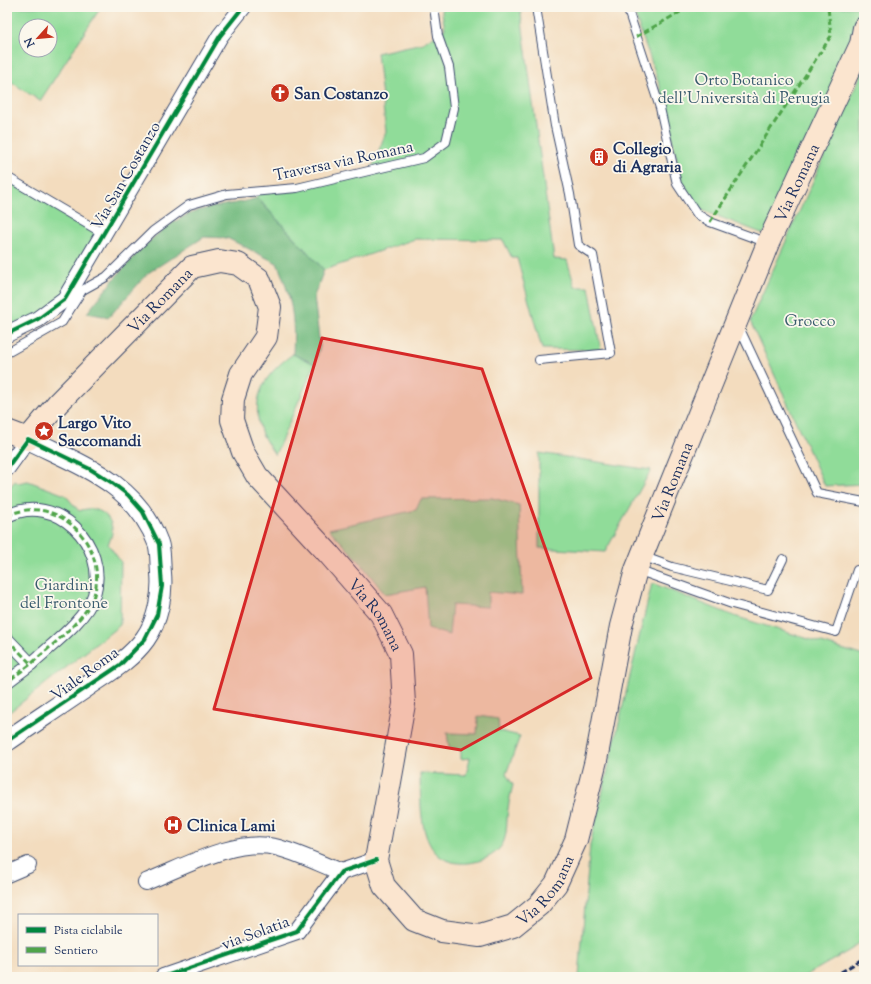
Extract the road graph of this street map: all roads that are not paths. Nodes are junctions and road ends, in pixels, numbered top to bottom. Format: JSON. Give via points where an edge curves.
{"nodes":[{"id":1,"x":244,"y":7,"type":"edge"},
{"id":2,"x":434,"y":7,"type":"edge"},
{"id":3,"x":536,"y":7,"type":"edge"},
{"id":4,"x":626,"y":7,"type":"edge"},
{"id":5,"x":864,"y":28,"type":"edge"},
{"id":6,"x":7,"y":177,"type":"edge"},
{"id":7,"x":104,"y":234,"type":"junction"},
{"id":8,"x":768,"y":243,"type":"junction"},
{"id":9,"x":82,"y":292,"type":"junction"},
{"id":10,"x":66,"y":299,"type":"junction"},
{"id":11,"x":736,"y":321,"type":"junction"},
{"id":12,"x":7,"y":334,"type":"edge"},
{"id":13,"x":7,"y":353,"type":"edge"},
{"id":14,"x":539,"y":360,"type":"dead end"},
{"id":15,"x":7,"y":431,"type":"edge"},
{"id":16,"x":28,"y":439,"type":"junction"},
{"id":17,"x":7,"y":468,"type":"edge"},
{"id":18,"x":864,"y":502,"type":"edge"},
{"id":19,"x":7,"y":516,"type":"edge"},
{"id":20,"x":782,"y":559,"type":"dead end"},
{"id":21,"x":639,"y":562,"type":"junction"},
{"id":22,"x":857,"y":570,"type":"dead end"},
{"id":23,"x":7,"y":639,"type":"edge"},
{"id":24,"x":31,"y":664,"type":"junction"},
{"id":25,"x":7,"y":682,"type":"edge"},
{"id":26,"x":7,"y":741,"type":"edge"},
{"id":27,"x":376,"y":860,"type":"junction"},
{"id":28,"x":28,"y":865,"type":"dead end"},
{"id":29,"x":341,"y":872,"type":"junction"},
{"id":30,"x":7,"y":874,"type":"edge"},
{"id":31,"x":146,"y":882,"type":"dead end"},
{"id":32,"x":163,"y":977,"type":"edge"}],
"edges":[{"from":1,"to":7,"type":"street","name":"Via San Costanzo","via":[[220,36]]},
{"from":2,"to":9,"type":"lane","name":"Traversa via Romana","via":[[438,36],[449,67],[454,108],[446,142],[424,158],[297,188],[227,194],[189,205],[153,231],[106,277]]},
{"from":3,"to":14,"type":"lane","via":[[578,245],[593,255],[611,353]]},
{"from":4,"to":8,"type":"lane","via":[[660,108],[677,184],[696,214],[710,222]]},
{"from":5,"to":8,"type":"main road","name":"Via Romana","via":[[861,44]]},
{"from":6,"to":7,"type":"lane"},
{"from":7,"to":10,"type":"street","name":"Via San Costanzo"},
{"from":8,"to":11,"type":"main road","name":"Via Romana"},
{"from":9,"to":10,"type":"lane","name":"Traversa via Romana"},
{"from":9,"to":13,"type":"lane","via":[[62,322]]},
{"from":10,"to":12,"type":"street","name":"Via San Costanzo","via":[[38,319]]},
{"from":11,"to":18,"type":"lane","via":[[817,493]]},
{"from":11,"to":21,"type":"main road","name":"Via Romana"},
{"from":15,"to":16,"type":"main road"},
{"from":16,"to":17,"type":"street"},
{"from":16,"to":26,"type":"street","name":"Viale Roma","via":[[90,470],[128,495],[143,512],[159,544],[162,586],[156,615],[145,639],[125,660]]},
{"from":16,"to":27,"type":"main road","name":"Via Romana","via":[[58,403],[192,267],[219,262],[238,264],[259,279],[270,307],[266,337],[241,374],[233,399],[232,420],[243,452],[257,476],[381,614],[401,654],[404,704]]},
{"from":19,"to":24,"type":"street","via":[[32,510],[52,513],[70,522],[84,537],[94,555],[97,575],[94,595],[85,613]]},
{"from":20,"to":21,"type":"lane","via":[[768,590],[672,567]]},
{"from":21,"to":22,"type":"lane","via":[[732,604],[836,632]]},
{"from":21,"to":27,"type":"main road","name":"Via Romana","via":[[620,626],[596,760],[576,840],[556,884],[539,905],[513,926],[480,936],[442,931],[414,920],[384,886]]},
{"from":23,"to":24,"type":"street"},
{"from":24,"to":25,"type":"street"},
{"from":27,"to":29,"type":"street"},
{"from":28,"to":30,"type":"street"},
{"from":29,"to":31,"type":"street","via":[[275,847],[258,845],[224,851]]},
{"from":29,"to":32,"type":"street","name":"via Solatia","via":[[297,931]]}]}
